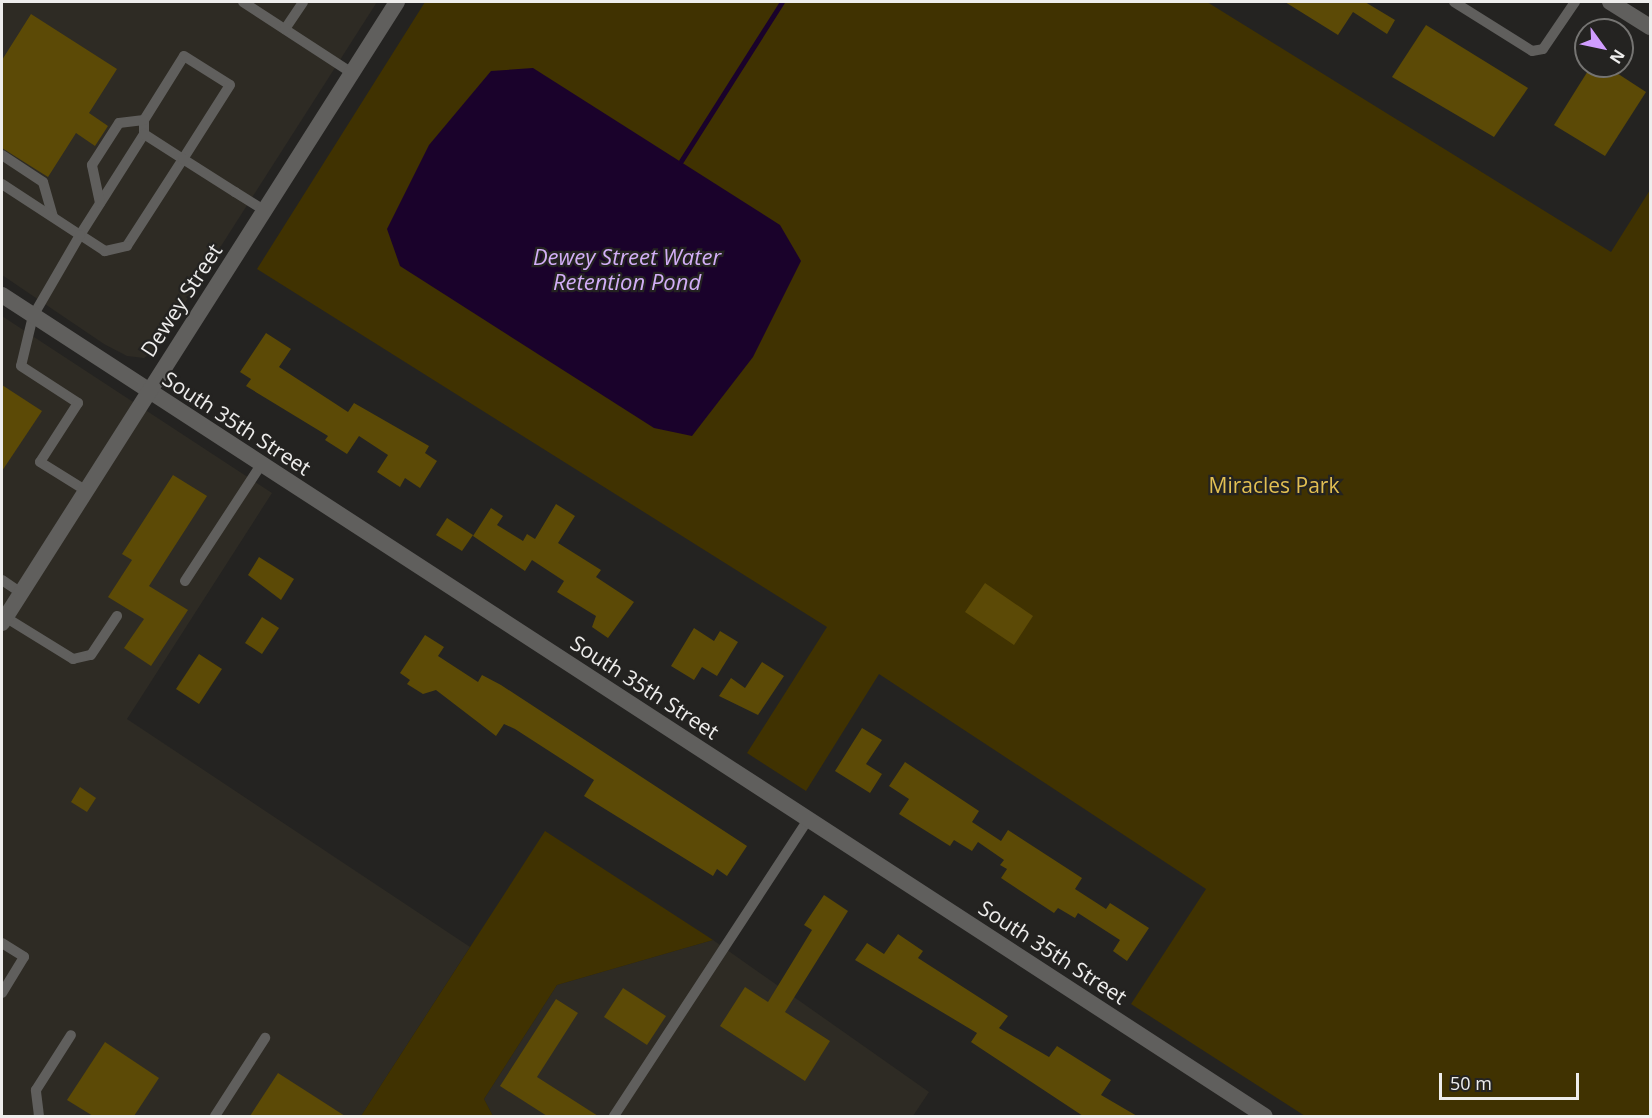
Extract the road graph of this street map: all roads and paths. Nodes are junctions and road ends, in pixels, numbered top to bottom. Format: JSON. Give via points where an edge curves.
{"nodes":[{"id":1,"x":243,"y":2,"type":"edge"},
{"id":2,"x":303,"y":2,"type":"edge"},
{"id":3,"x":397,"y":2,"type":"edge"},
{"id":4,"x":1454,"y":2,"type":"edge"},
{"id":5,"x":1575,"y":2,"type":"edge"},
{"id":6,"x":1610,"y":2,"type":"edge"},
{"id":7,"x":1650,"y":27,"type":"edge"},
{"id":8,"x":285,"y":29,"type":"junction"},
{"id":9,"x":352,"y":73,"type":"junction"},
{"id":10,"x":144,"y":120,"type":"junction"},
{"id":11,"x":144,"y":134,"type":"junction"},
{"id":12,"x":2,"y":155,"type":"edge"},
{"id":13,"x":183,"y":159,"type":"junction"},
{"id":14,"x":2,"y":184,"type":"edge"},
{"id":15,"x":100,"y":203,"type":"junction"},
{"id":16,"x":265,"y":211,"type":"junction"},
{"id":17,"x":53,"y":218,"type":"junction"},
{"id":18,"x":80,"y":235,"type":"junction"},
{"id":19,"x":2,"y":295,"type":"edge"},
{"id":20,"x":33,"y":316,"type":"junction"},
{"id":21,"x":148,"y":392,"type":"junction"},
{"id":22,"x":261,"y":465,"type":"junction"},
{"id":23,"x":86,"y":490,"type":"junction"},
{"id":24,"x":2,"y":580,"type":"edge"},
{"id":25,"x":185,"y":581,"type":"dead end"},
{"id":26,"x":21,"y":593,"type":"junction"},
{"id":27,"x":117,"y":616,"type":"dead end"},
{"id":28,"x":3,"y":620,"type":"edge"},
{"id":29,"x":808,"y":819,"type":"junction"},
{"id":30,"x":2,"y":943,"type":"edge"},
{"id":31,"x":2,"y":993,"type":"edge"},
{"id":32,"x":71,"y":1035,"type":"dead end"},
{"id":33,"x":265,"y":1038,"type":"dead end"},
{"id":34,"x":39,"y":1116,"type":"edge"},
{"id":35,"x":215,"y":1116,"type":"edge"},
{"id":36,"x":614,"y":1116,"type":"edge"},
{"id":37,"x":1265,"y":1116,"type":"edge"}],
"edges":[{"from":1,"to":8,"type":"lane"},
{"from":2,"to":8,"type":"lane"},
{"from":3,"to":9,"type":"street","name":"Dewey Street"},
{"from":4,"to":5,"type":"lane","via":[[1532,51],[1543,49]]},
{"from":6,"to":7,"type":"street"},
{"from":8,"to":9,"type":"lane"},
{"from":9,"to":16,"type":"street","name":"Dewey Street"},
{"from":10,"to":11,"type":"lane"},
{"from":10,"to":13,"type":"lane","via":[[184,56],[230,85]]},
{"from":10,"to":15,"type":"lane","via":[[119,123],[92,165]]},
{"from":11,"to":13,"type":"lane"},
{"from":11,"to":15,"type":"lane"},
{"from":12,"to":17,"type":"lane","via":[[44,182]]},
{"from":13,"to":16,"type":"lane"},
{"from":13,"to":18,"type":"lane","via":[[127,246],[105,251]]},
{"from":14,"to":17,"type":"lane"},
{"from":15,"to":18,"type":"lane"},
{"from":16,"to":21,"type":"street","name":"Dewey Street"},
{"from":17,"to":18,"type":"lane"},
{"from":18,"to":20,"type":"lane"},
{"from":19,"to":20,"type":"street","name":"South 35th Street"},
{"from":20,"to":21,"type":"street","name":"South 35th Street"},
{"from":20,"to":23,"type":"lane","via":[[21,366],[78,403],[40,462]]},
{"from":21,"to":22,"type":"street","name":"South 35th Street"},
{"from":21,"to":23,"type":"street","name":"Dewey Street"},
{"from":22,"to":25,"type":"lane"},
{"from":22,"to":29,"type":"street","name":"South 35th Street"},
{"from":23,"to":26,"type":"street","name":"Dewey Street"},
{"from":24,"to":26,"type":"lane"},
{"from":26,"to":28,"type":"street","name":"Dewey Street"},
{"from":27,"to":28,"type":"lane","via":[[91,655],[73,659]]},
{"from":29,"to":36,"type":"lane"},
{"from":29,"to":37,"type":"street","name":"South 35th Street"},
{"from":30,"to":31,"type":"lane","via":[[24,957]]},
{"from":32,"to":34,"type":"lane","via":[[36,1090]]},
{"from":33,"to":35,"type":"lane"}]}
